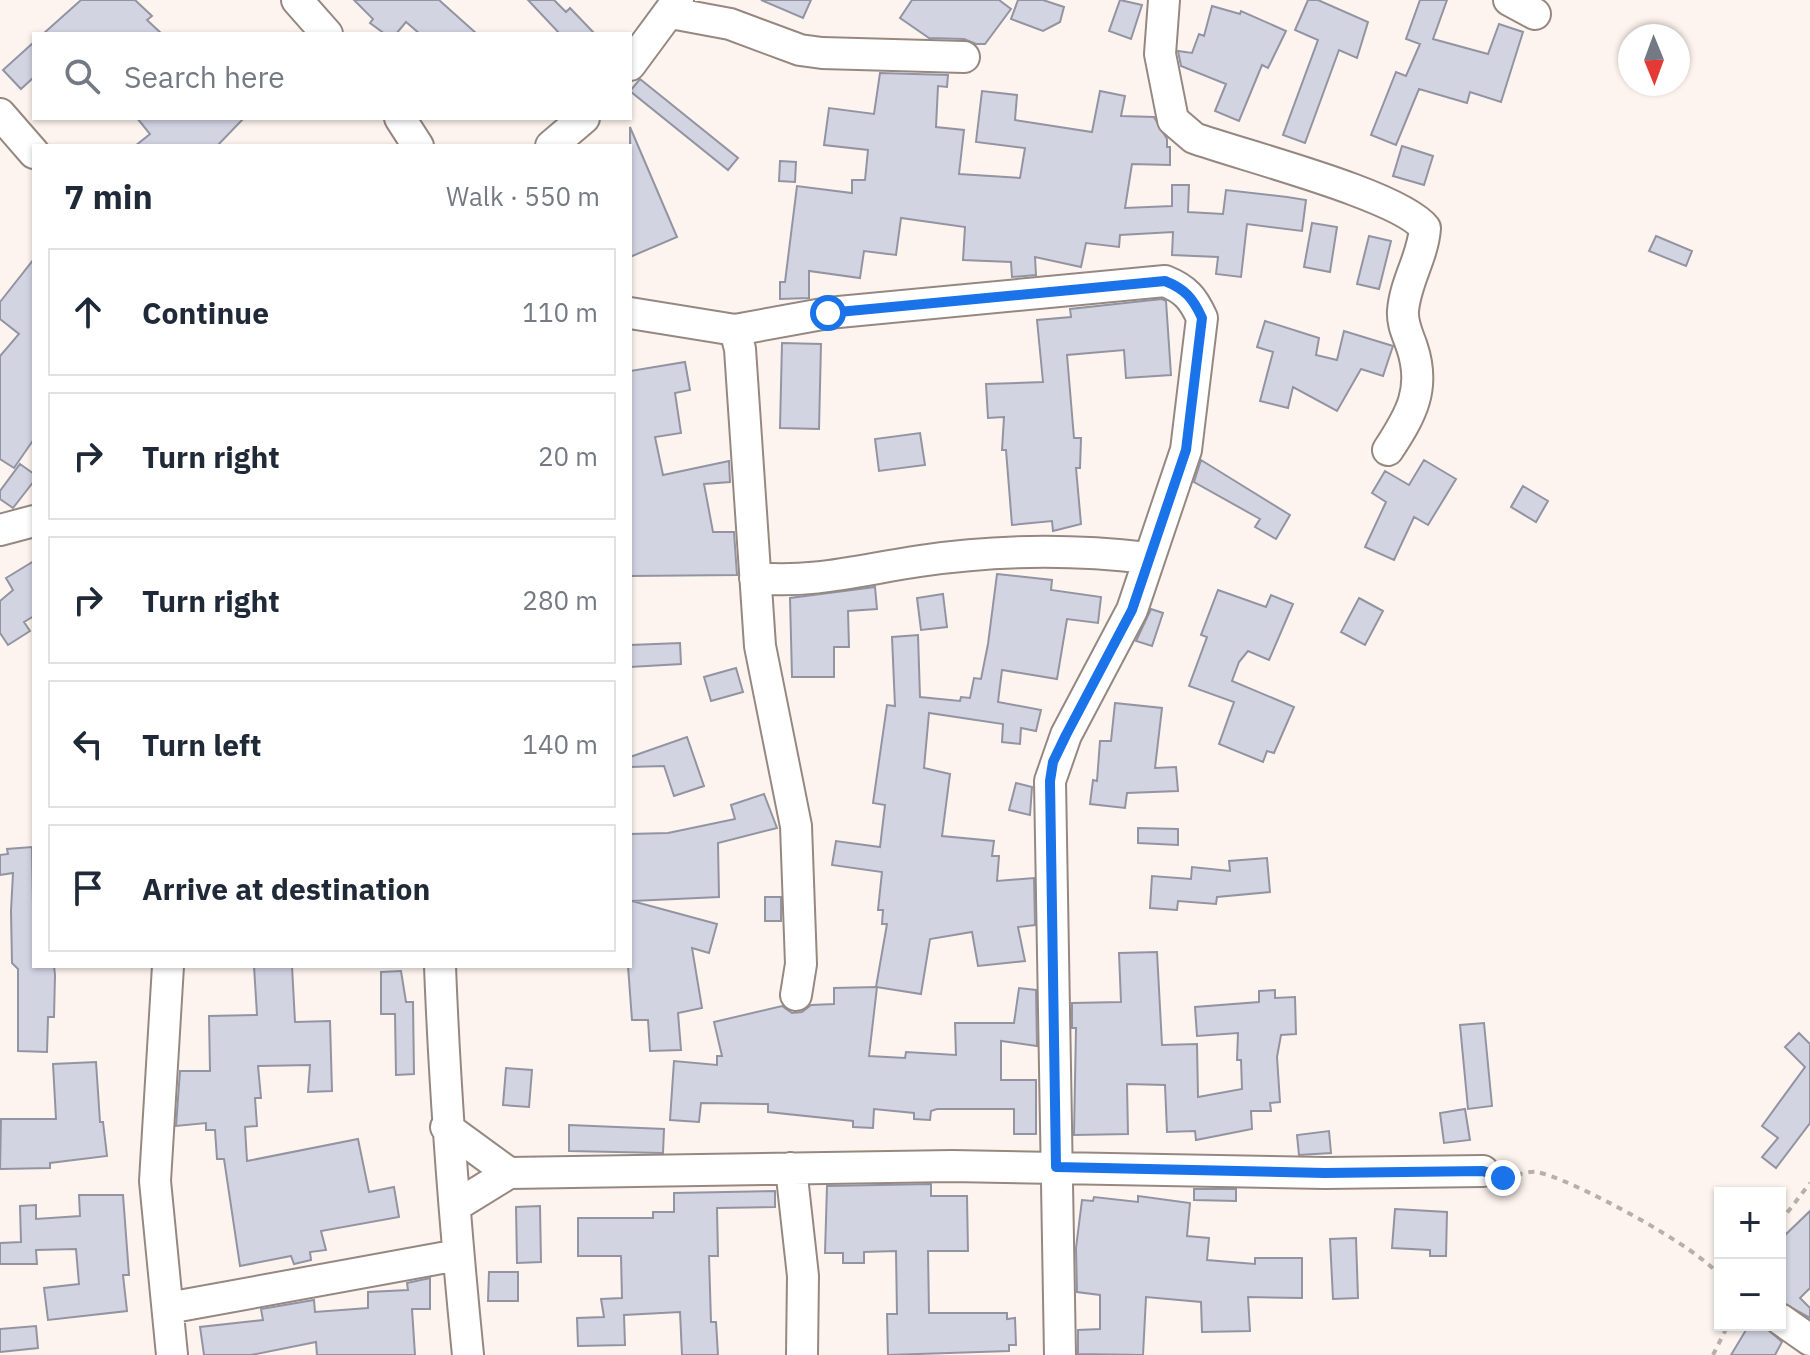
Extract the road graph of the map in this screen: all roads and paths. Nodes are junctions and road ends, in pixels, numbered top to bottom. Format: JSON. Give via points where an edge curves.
{"nodes":[{"id":1,"x":297,"y":0,"type":"edge"},
{"id":2,"x":1164,"y":0,"type":"edge"},
{"id":3,"x":675,"y":6,"type":"edge"},
{"id":4,"x":325,"y":32,"type":"edge"},
{"id":5,"x":964,"y":57,"type":"dead end"},
{"id":6,"x":632,"y":62,"type":"edge"},
{"id":7,"x":0,"y":114,"type":"edge"},
{"id":8,"x":401,"y":120,"type":"edge"},
{"id":9,"x":582,"y":120,"type":"edge"},
{"id":10,"x":417,"y":144,"type":"edge"},
{"id":11,"x":553,"y":144,"type":"edge"},
{"id":12,"x":32,"y":151,"type":"edge"},
{"id":13,"x":632,"y":313,"type":"edge"},
{"id":14,"x":735,"y":330,"type":"junction"},
{"id":15,"x":1388,"y":450,"type":"dead end"},
{"id":16,"x":32,"y":522,"type":"edge"},
{"id":17,"x":0,"y":530,"type":"edge"},
{"id":18,"x":1147,"y":558,"type":"junction"},
{"id":19,"x":755,"y":578,"type":"junction"},
{"id":20,"x":168,"y":968,"type":"edge"},
{"id":21,"x":440,"y":968,"type":"edge"},
{"id":22,"x":796,"y":995,"type":"dead end"},
{"id":23,"x":446,"y":1127,"type":"junction"},
{"id":24,"x":1056,"y":1167,"type":"junction"},
{"id":25,"x":791,"y":1168,"type":"junction"},
{"id":26,"x":1483,"y":1171,"type":"joint"},
{"id":27,"x":509,"y":1173,"type":"junction"},
{"id":28,"x":1810,"y":1183,"type":"edge"},
{"id":29,"x":457,"y":1205,"type":"junction"},
{"id":30,"x":1786,"y":1214,"type":"edge"},
{"id":31,"x":458,"y":1255,"type":"junction"},
{"id":32,"x":1714,"y":1267,"type":"edge"},
{"id":33,"x":168,"y":1308,"type":"junction"},
{"id":34,"x":1786,"y":1323,"type":"edge"},
{"id":35,"x":1725,"y":1331,"type":"edge"},
{"id":36,"x":1810,"y":1340,"type":"edge"},
{"id":37,"x":172,"y":1355,"type":"edge"},
{"id":38,"x":468,"y":1355,"type":"edge"},
{"id":39,"x":802,"y":1355,"type":"edge"},
{"id":40,"x":1060,"y":1355,"type":"edge"},
{"id":41,"x":1713,"y":1355,"type":"edge"}],
"edges":[{"from":1,"to":4,"type":"street"},
{"from":2,"to":15,"type":"street","via":[[1160,54],[1173,120],[1194,138],[1360,191],[1415,215],[1425,228],[1402,322],[1418,366],[1417,397],[1412,415]]},
{"from":3,"to":5,"type":"street","via":[[800,50]]},
{"from":3,"to":6,"type":"street"},
{"from":7,"to":12,"type":"street"},
{"from":8,"to":10,"type":"street"},
{"from":9,"to":11,"type":"street"},
{"from":13,"to":14,"type":"street"},
{"from":14,"to":18,"type":"street","via":[[828,313],[1148,281],[1181,287],[1194,299],[1202,318],[1188,436]]},
{"from":14,"to":19,"type":"street"},
{"from":16,"to":17,"type":"street"},
{"from":18,"to":19,"type":"street","via":[[1050,551],[950,557],[805,580]]},
{"from":18,"to":24,"type":"street","via":[[1132,610],[1053,762],[1050,781]]},
{"from":19,"to":22,"type":"street","via":[[763,661],[796,826],[801,964]]},
{"from":20,"to":33,"type":"street","via":[[155,1181]]},
{"from":21,"to":23,"type":"street"},
{"from":23,"to":27,"type":"street"},
{"from":23,"to":29,"type":"street"},
{"from":24,"to":25,"type":"street"},
{"from":24,"to":26,"type":"street"},
{"from":24,"to":40,"type":"street"},
{"from":25,"to":27,"type":"street"},
{"from":25,"to":39,"type":"street","via":[[803,1276]]},
{"from":26,"to":32,"type":"path","via":[[1503,1178],[1535,1172],[1571,1184]]},
{"from":27,"to":29,"type":"street"},
{"from":28,"to":30,"type":"path"},
{"from":29,"to":31,"type":"street"},
{"from":31,"to":33,"type":"street"},
{"from":31,"to":38,"type":"street"},
{"from":33,"to":37,"type":"street"},
{"from":34,"to":36,"type":"street"},
{"from":35,"to":41,"type":"path"}]}
